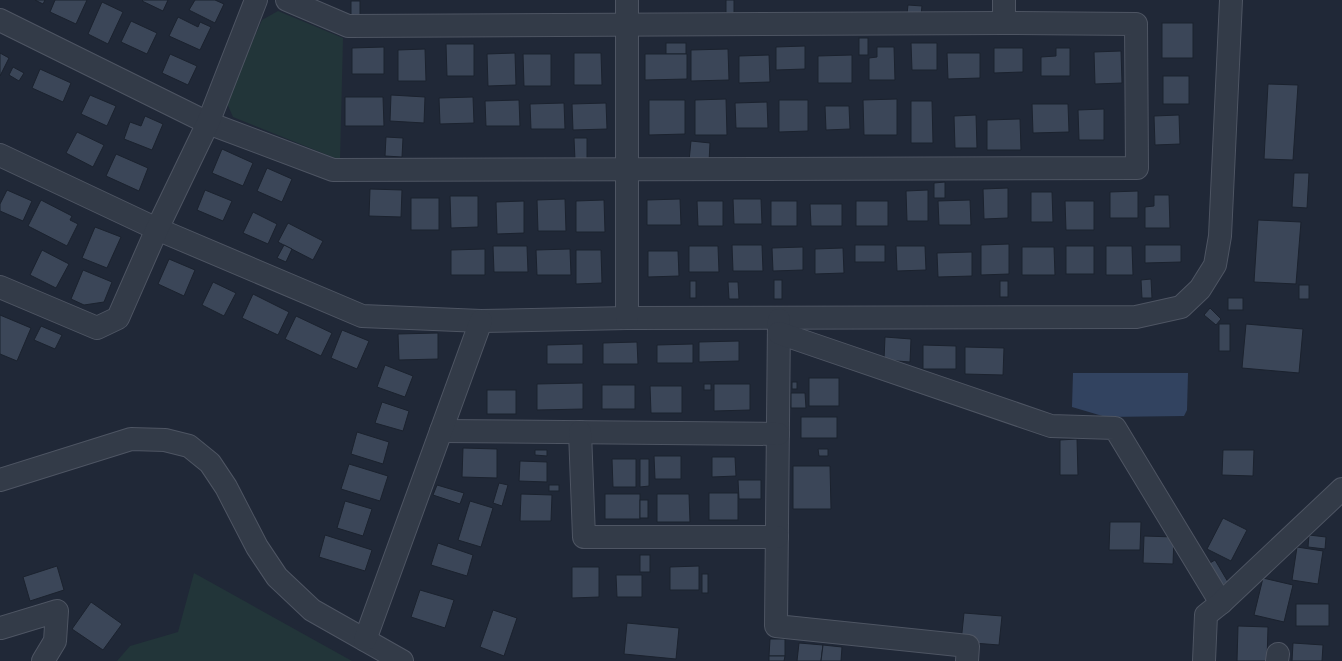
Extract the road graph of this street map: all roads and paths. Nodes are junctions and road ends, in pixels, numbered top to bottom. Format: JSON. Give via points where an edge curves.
{"nodes":[{"id":1,"x":256,"y":0,"type":"edge"},
{"id":2,"x":287,"y":0,"type":"edge"},
{"id":3,"x":627,"y":0,"type":"edge"},
{"id":4,"x":1004,"y":0,"type":"edge"},
{"id":5,"x":1231,"y":0,"type":"edge"},
{"id":6,"x":0,"y":20,"type":"edge"},
{"id":7,"x":1004,"y":23,"type":"junction"},
{"id":8,"x":628,"y":25,"type":"junction"},
{"id":9,"x":208,"y":123,"type":"junction"},
{"id":10,"x":0,"y":155,"type":"edge"},
{"id":11,"x":628,"y":168,"type":"junction"},
{"id":12,"x":157,"y":229,"type":"junction"},
{"id":13,"x":0,"y":286,"type":"edge"},
{"id":14,"x":627,"y":318,"type":"junction"},
{"id":15,"x":481,"y":321,"type":"junction"},
{"id":16,"x":779,"y":325,"type":"junction"},
{"id":17,"x":441,"y":431,"type":"junction"},
{"id":18,"x":580,"y":432,"type":"junction"},
{"id":19,"x":778,"y":434,"type":"junction"},
{"id":20,"x":0,"y":480,"type":"edge"},
{"id":21,"x":1342,"y":490,"type":"edge"},
{"id":22,"x":777,"y":537,"type":"junction"},
{"id":23,"x":1221,"y":603,"type":"junction"},
{"id":24,"x":1,"y":628,"type":"dead end"},
{"id":25,"x":365,"y":640,"type":"junction"},
{"id":26,"x":44,"y":661,"type":"edge"},
{"id":27,"x":402,"y":661,"type":"edge"},
{"id":28,"x":967,"y":661,"type":"edge"},
{"id":29,"x":1204,"y":661,"type":"edge"}],
"edges":[{"from":1,"to":9,"type":"street"},
{"from":2,"to":8,"type":"street","via":[[348,26]]},
{"from":3,"to":8,"type":"street"},
{"from":4,"to":7,"type":"street"},
{"from":5,"to":16,"type":"street","via":[[1220,236],[1215,265],[1200,289],[1181,307],[1136,317]]},
{"from":6,"to":9,"type":"street"},
{"from":7,"to":8,"type":"street"},
{"from":7,"to":11,"type":"street","via":[[1136,24],[1137,168]]},
{"from":8,"to":11,"type":"street"},
{"from":9,"to":11,"type":"street","via":[[333,170]]},
{"from":9,"to":12,"type":"street"},
{"from":10,"to":12,"type":"street"},
{"from":11,"to":14,"type":"street"},
{"from":12,"to":13,"type":"street","via":[[118,318],[97,328]]},
{"from":12,"to":15,"type":"street","via":[[362,316]]},
{"from":14,"to":15,"type":"street"},
{"from":14,"to":16,"type":"street"},
{"from":15,"to":17,"type":"street"},
{"from":16,"to":19,"type":"street"},
{"from":16,"to":23,"type":"street","via":[[1051,426],[1115,428]]},
{"from":17,"to":18,"type":"street"},
{"from":17,"to":25,"type":"street"},
{"from":18,"to":19,"type":"street"},
{"from":18,"to":22,"type":"street","via":[[584,537]]},
{"from":19,"to":22,"type":"street"},
{"from":20,"to":25,"type":"street","via":[[131,439],[164,440],[189,446],[210,462],[226,486],[257,547],[278,577],[312,610]]},
{"from":21,"to":23,"type":"street"},
{"from":22,"to":28,"type":"street","via":[[776,626],[968,646]]},
{"from":23,"to":29,"type":"street","via":[[1206,615]]},
{"from":24,"to":26,"type":"street","via":[[57,611],[55,641]]},
{"from":25,"to":27,"type":"street"}]}
